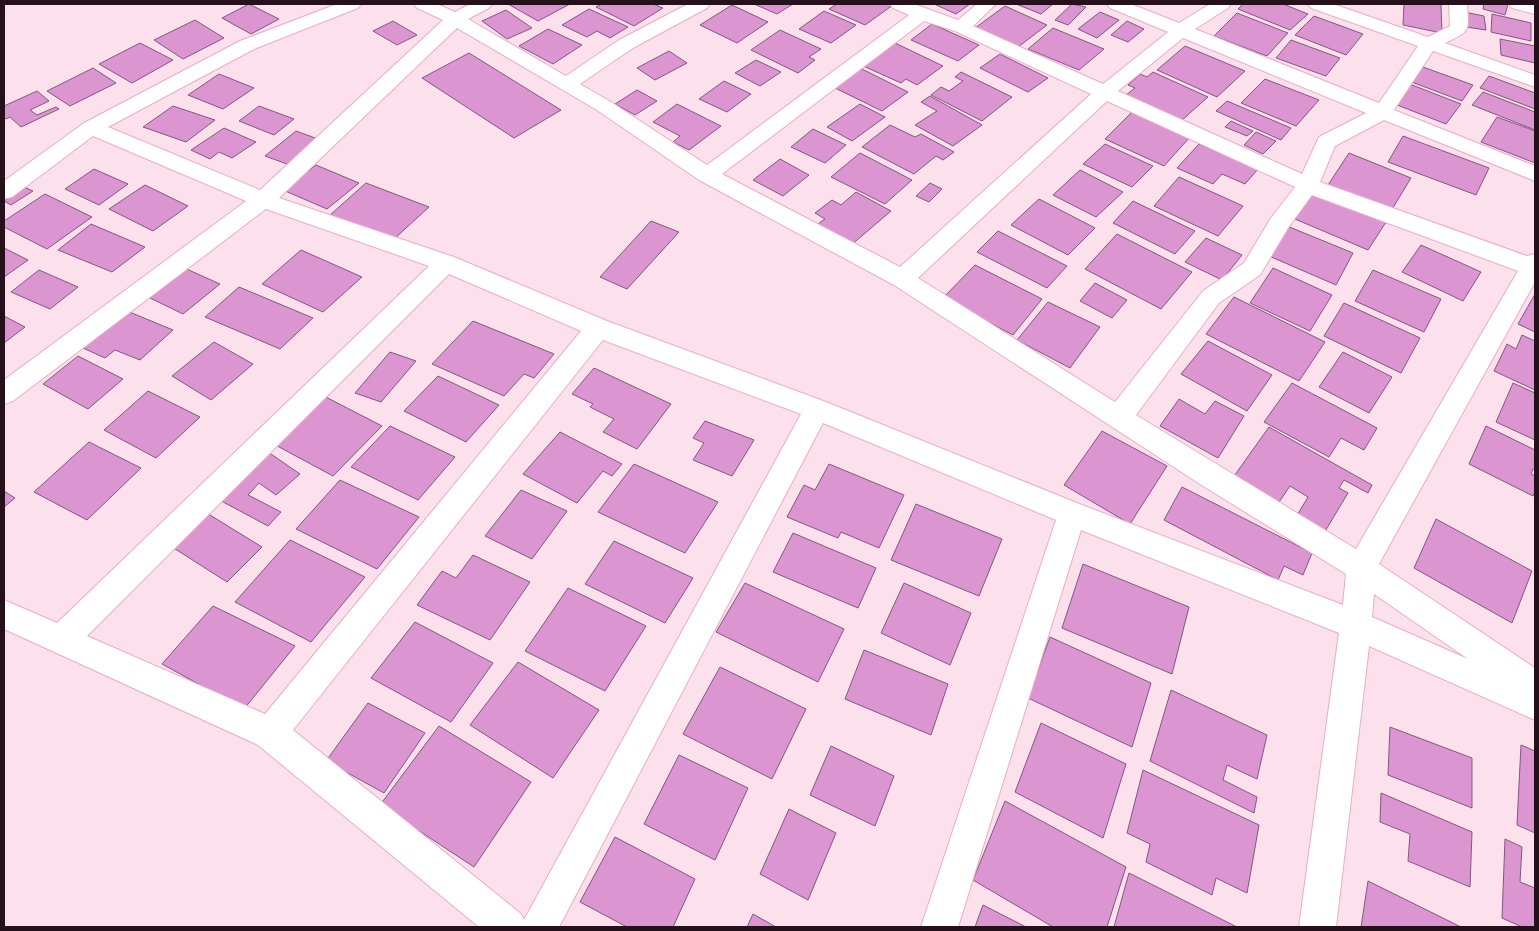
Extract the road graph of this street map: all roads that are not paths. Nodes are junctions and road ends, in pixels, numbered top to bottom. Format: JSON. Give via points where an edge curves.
{"nodes":[{"id":1,"x":352,"y":4,"type":"edge"},
{"id":2,"x":423,"y":4,"type":"edge"},
{"id":3,"x":483,"y":4,"type":"edge"},
{"id":4,"x":701,"y":4,"type":"edge"},
{"id":5,"x":899,"y":4,"type":"edge"},
{"id":6,"x":987,"y":4,"type":"edge"},
{"id":7,"x":1116,"y":4,"type":"edge"},
{"id":8,"x":1222,"y":4,"type":"edge"},
{"id":9,"x":1317,"y":4,"type":"edge"},
{"id":10,"x":1458,"y":4,"type":"edge"},
{"id":11,"x":1518,"y":4,"type":"edge"},
{"id":12,"x":1535,"y":9,"type":"edge"},
{"id":13,"x":922,"y":14,"type":"junction"},
{"id":14,"x":454,"y":19,"type":"junction"},
{"id":15,"x":961,"y":27,"type":"junction"},
{"id":16,"x":1181,"y":30,"type":"junction"},
{"id":17,"x":1429,"y":44,"type":"junction"},
{"id":18,"x":1535,"y":81,"type":"edge"},
{"id":19,"x":568,"y":84,"type":"junction"},
{"id":20,"x":1105,"y":92,"type":"junction"},
{"id":21,"x":1382,"y":113,"type":"junction"},
{"id":22,"x":91,"y":128,"type":"junction"},
{"id":23,"x":1535,"y":174,"type":"edge"},
{"id":24,"x":707,"y":175,"type":"junction"},
{"id":25,"x":1308,"y":185,"type":"junction"},
{"id":26,"x":4,"y":192,"type":"edge"},
{"id":27,"x":263,"y":200,"type":"junction"},
{"id":28,"x":446,"y":263,"type":"junction"},
{"id":29,"x":1534,"y":266,"type":"edge"},
{"id":30,"x":902,"y":280,"type":"junction"},
{"id":31,"x":598,"y":328,"type":"junction"},
{"id":32,"x":4,"y":394,"type":"edge"},
{"id":33,"x":817,"y":409,"type":"junction"},
{"id":34,"x":1119,"y":418,"type":"junction"},
{"id":35,"x":1072,"y":514,"type":"junction"},
{"id":36,"x":1361,"y":568,"type":"junction"},
{"id":37,"x":4,"y":614,"type":"edge"},
{"id":38,"x":1356,"y":625,"type":"junction"},
{"id":39,"x":60,"y":640,"type":"junction"},
{"id":40,"x":1535,"y":686,"type":"edge"},
{"id":41,"x":1535,"y":704,"type":"edge"},
{"id":42,"x":270,"y":733,"type":"junction"},
{"id":43,"x":508,"y":927,"type":"edge"},
{"id":44,"x":539,"y":927,"type":"edge"},
{"id":45,"x":939,"y":927,"type":"edge"},
{"id":46,"x":1317,"y":927,"type":"edge"}],
"edges":[{"from":1,"to":22,"type":"street","via":[[247,45]]},
{"from":2,"to":14,"type":"street"},
{"from":3,"to":14,"type":"street"},
{"from":4,"to":19,"type":"street","via":[[626,44]]},
{"from":5,"to":13,"type":"street"},
{"from":6,"to":15,"type":"street"},
{"from":7,"to":16,"type":"street"},
{"from":8,"to":16,"type":"street"},
{"from":9,"to":17,"type":"street"},
{"from":10,"to":17,"type":"street","via":[[1459,29]]},
{"from":11,"to":12,"type":"street"},
{"from":13,"to":15,"type":"street"},
{"from":13,"to":24,"type":"street"},
{"from":14,"to":19,"type":"street"},
{"from":14,"to":27,"type":"street"},
{"from":15,"to":20,"type":"street"},
{"from":16,"to":20,"type":"street"},
{"from":16,"to":21,"type":"street"},
{"from":17,"to":18,"type":"street"},
{"from":17,"to":21,"type":"street"},
{"from":19,"to":24,"type":"street"},
{"from":20,"to":25,"type":"street"},
{"from":20,"to":30,"type":"street"},
{"from":21,"to":23,"type":"street"},
{"from":21,"to":25,"type":"street","via":[[1326,142]]},
{"from":22,"to":26,"type":"street"},
{"from":22,"to":27,"type":"street"},
{"from":24,"to":30,"type":"street"},
{"from":25,"to":29,"type":"street"},
{"from":25,"to":34,"type":"street","via":[[1279,223],[1252,269],[1211,297]]},
{"from":27,"to":28,"type":"street"},
{"from":27,"to":32,"type":"street"},
{"from":28,"to":31,"type":"street"},
{"from":28,"to":39,"type":"street"},
{"from":29,"to":36,"type":"street"},
{"from":30,"to":34,"type":"street"},
{"from":31,"to":33,"type":"street"},
{"from":31,"to":42,"type":"street"},
{"from":33,"to":35,"type":"street"},
{"from":33,"to":44,"type":"street"},
{"from":34,"to":36,"type":"street"},
{"from":35,"to":38,"type":"street"},
{"from":35,"to":45,"type":"street"},
{"from":36,"to":38,"type":"street"},
{"from":36,"to":40,"type":"street"},
{"from":37,"to":39,"type":"street"},
{"from":38,"to":41,"type":"street"},
{"from":38,"to":46,"type":"street"},
{"from":39,"to":42,"type":"street"},
{"from":42,"to":43,"type":"street"}]}
